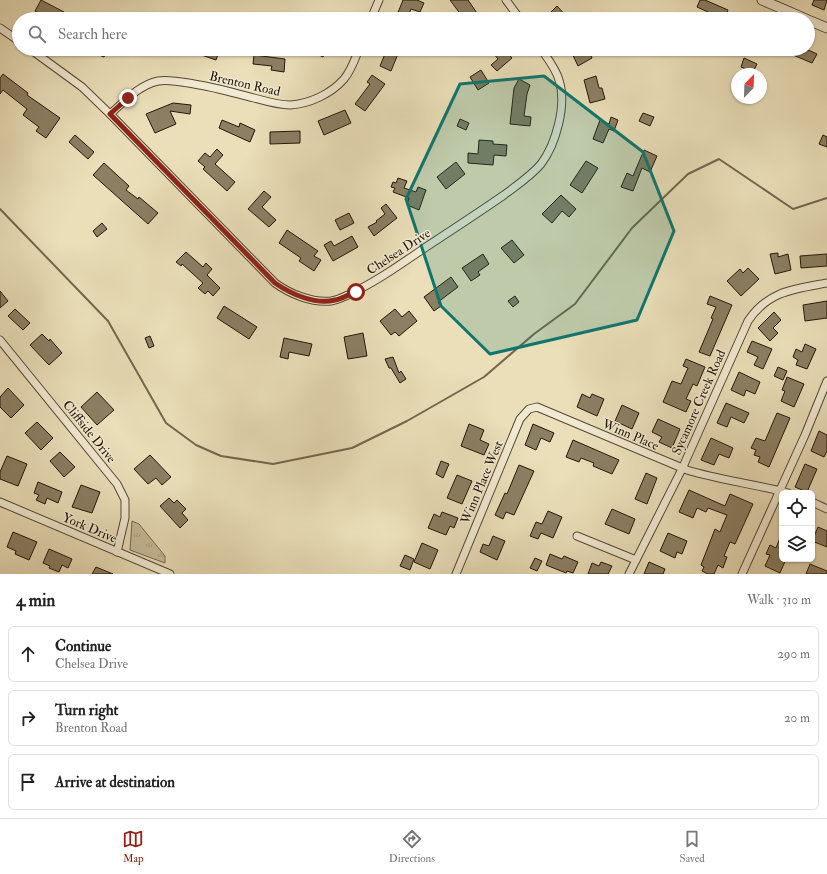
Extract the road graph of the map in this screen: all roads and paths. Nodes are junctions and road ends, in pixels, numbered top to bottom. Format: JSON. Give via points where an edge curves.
{"nodes":[{"id":1,"x":379,"y":0,"type":"edge"},
{"id":2,"x":506,"y":0,"type":"edge"},
{"id":3,"x":762,"y":0,"type":"edge"},
{"id":4,"x":374,"y":12,"type":"edge"},
{"id":5,"x":515,"y":12,"type":"edge"},
{"id":6,"x":789,"y":12,"type":"edge"},
{"id":7,"x":815,"y":23,"type":"edge"},
{"id":8,"x":0,"y":28,"type":"edge"},
{"id":9,"x":827,"y":28,"type":"edge"},
{"id":10,"x":12,"y":36,"type":"edge"},
{"id":11,"x":40,"y":56,"type":"edge"},
{"id":12,"x":356,"y":56,"type":"edge"},
{"id":13,"x":546,"y":56,"type":"edge"},
{"id":14,"x":110,"y":114,"type":"junction"},
{"id":15,"x":827,"y":284,"type":"edge"},
{"id":16,"x":0,"y":340,"type":"edge"},
{"id":17,"x":827,"y":381,"type":"edge"},
{"id":18,"x":537,"y":407,"type":"joint"},
{"id":19,"x":682,"y":469,"type":"junction"},
{"id":20,"x":780,"y":490,"type":"edge"},
{"id":21,"x":779,"y":491,"type":"edge"},
{"id":22,"x":779,"y":493,"type":"edge"},
{"id":23,"x":0,"y":502,"type":"edge"},
{"id":24,"x":815,"y":503,"type":"edge"},
{"id":25,"x":827,"y":509,"type":"edge"},
{"id":26,"x":578,"y":536,"type":"dead end"},
{"id":27,"x":117,"y":552,"type":"junction"},
{"id":28,"x":636,"y":560,"type":"junction"},
{"id":29,"x":170,"y":574,"type":"edge"},
{"id":30,"x":456,"y":574,"type":"edge"},
{"id":31,"x":629,"y":574,"type":"edge"},
{"id":32,"x":742,"y":574,"type":"edge"}],
"edges":[{"from":1,"to":4,"type":"street"},
{"from":2,"to":5,"type":"street"},
{"from":3,"to":6,"type":"street"},
{"from":7,"to":9,"type":"street"},
{"from":8,"to":10,"type":"street"},
{"from":11,"to":14,"type":"street","name":"Chelsea Drive","via":[[82,87]]},
{"from":12,"to":14,"type":"street","name":"Brenton Road","via":[[344,79],[322,96],[309,101],[290,105],[272,103],[211,87],[164,81],[140,89]]},
{"from":13,"to":14,"type":"street","name":"Chelsea Drive","via":[[556,72],[562,94],[558,126],[541,163],[526,178],[489,205],[382,276],[356,292],[331,301],[317,301],[300,296],[275,283]]},
{"from":15,"to":19,"type":"street","name":"Sycamore Creek Road","via":[[784,292],[755,310],[737,343]]},
{"from":16,"to":27,"type":"street","name":"Cliffside Drive","via":[[117,484],[125,500],[125,518]]},
{"from":17,"to":20,"type":"street"},
{"from":18,"to":19,"type":"street","name":"Winn Place"},
{"from":18,"to":30,"type":"street","name":"Winn Place West","via":[[529,409],[520,419]]},
{"from":19,"to":21,"type":"street","name":"Winn Place"},
{"from":19,"to":28,"type":"street","name":"Sycamore Creek Road"},
{"from":22,"to":32,"type":"street"},
{"from":23,"to":27,"type":"street","name":"York Drive"},
{"from":24,"to":25,"type":"street"},
{"from":26,"to":28,"type":"street"},
{"from":27,"to":29,"type":"street","name":"York Drive"},
{"from":28,"to":31,"type":"street","name":"Sycamore Creek Road"}]}
